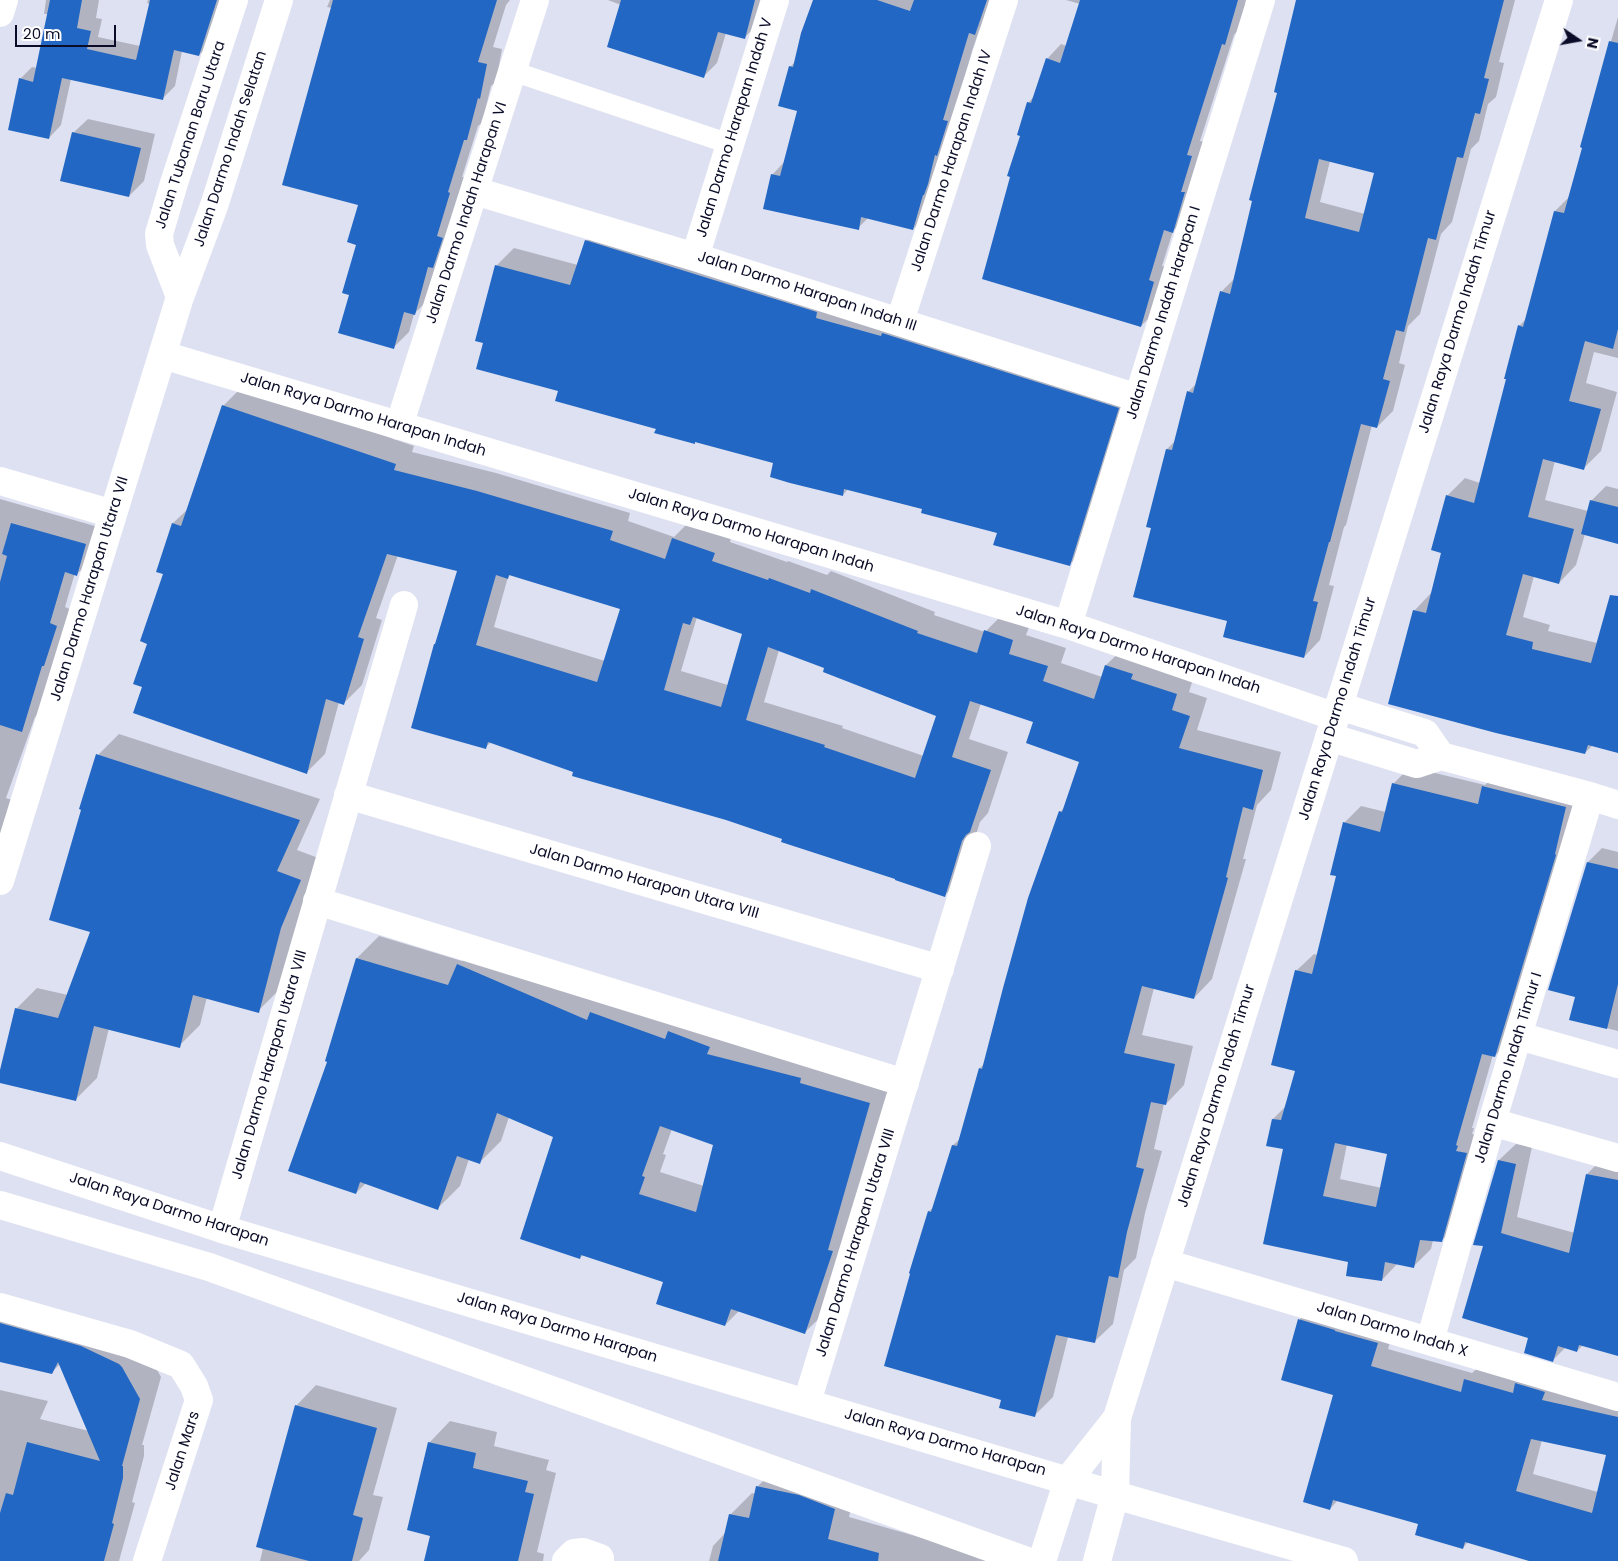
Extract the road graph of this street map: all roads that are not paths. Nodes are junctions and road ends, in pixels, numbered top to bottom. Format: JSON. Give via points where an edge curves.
{"nodes":[{"id":1,"x":4,"y":0,"type":"edge"},
{"id":2,"x":234,"y":0,"type":"edge"},
{"id":3,"x":279,"y":0,"type":"edge"},
{"id":4,"x":535,"y":0,"type":"edge"},
{"id":5,"x":775,"y":0,"type":"edge"},
{"id":6,"x":1004,"y":0,"type":"edge"},
{"id":7,"x":1261,"y":0,"type":"edge"},
{"id":8,"x":1559,"y":0,"type":"edge"},
{"id":9,"x":0,"y":13,"type":"edge"},
{"id":10,"x":512,"y":71,"type":"junction"},
{"id":11,"x":730,"y":144,"type":"junction"},
{"id":12,"x":474,"y":191,"type":"junction"},
{"id":13,"x":695,"y":257,"type":"junction"},
{"id":14,"x":180,"y":297,"type":"junction"},
{"id":15,"x":900,"y":322,"type":"junction"},
{"id":16,"x":162,"y":355,"type":"junction"},
{"id":17,"x":1138,"y":398,"type":"junction"},
{"id":18,"x":400,"y":426,"type":"junction"},
{"id":19,"x":0,"y":482,"type":"edge"},
{"id":20,"x":113,"y":514,"type":"junction"},
{"id":21,"x":404,"y":605,"type":"dead end"},
{"id":22,"x":1068,"y":625,"type":"junction"},
{"id":23,"x":1335,"y":720,"type":"junction"},
{"id":24,"x":348,"y":795,"type":"junction"},
{"id":25,"x":1590,"y":796,"type":"junction"},
{"id":26,"x":1618,"y":805,"type":"edge"},
{"id":27,"x":977,"y":846,"type":"dead end"},
{"id":28,"x":0,"y":882,"type":"edge"},
{"id":29,"x":317,"y":902,"type":"junction"},
{"id":30,"x":940,"y":969,"type":"junction"},
{"id":31,"x":1519,"y":1036,"type":"junction"},
{"id":32,"x":1618,"y":1064,"type":"edge"},
{"id":33,"x":905,"y":1083,"type":"junction"},
{"id":34,"x":1492,"y":1122,"type":"junction"},
{"id":35,"x":0,"y":1156,"type":"edge"},
{"id":36,"x":1618,"y":1158,"type":"edge"},
{"id":37,"x":0,"y":1205,"type":"edge"},
{"id":38,"x":222,"y":1229,"type":"junction"},
{"id":39,"x":1165,"y":1263,"type":"junction"},
{"id":40,"x":9,"y":1309,"type":"edge"},
{"id":41,"x":1430,"y":1341,"type":"junction"},
{"id":42,"x":1618,"y":1397,"type":"edge"},
{"id":43,"x":807,"y":1402,"type":"junction"},
{"id":44,"x":1117,"y":1418,"type":"junction"},
{"id":45,"x":1066,"y":1487,"type":"junction"},
{"id":46,"x":1113,"y":1501,"type":"junction"},
{"id":47,"x":1038,"y":1558,"type":"edge"},
{"id":48,"x":147,"y":1561,"type":"edge"},
{"id":49,"x":566,"y":1561,"type":"edge"},
{"id":50,"x":600,"y":1561,"type":"edge"},
{"id":51,"x":1098,"y":1561,"type":"edge"},
{"id":52,"x":1344,"y":1561,"type":"edge"}],
"edges":[{"from":1,"to":9,"type":"street"},
{"from":2,"to":14,"type":"street","name":"Jalan Tubanan Baru Utara","via":[[159,234],[160,245]]},
{"from":3,"to":14,"type":"street","name":"Jalan Darmo Indah Selatan","via":[[214,206]]},
{"from":4,"to":10,"type":"street","name":"Jalan Darmo Indah Harapan VI"},
{"from":5,"to":11,"type":"street","name":"Jalan Darmo Harapan Indah V"},
{"from":6,"to":15,"type":"street","name":"Jalan Darmo Harapan Indah IV"},
{"from":7,"to":17,"type":"street","name":"Jalan Darmo Indah Harapan I"},
{"from":8,"to":23,"type":"street","name":"Jalan Raya Darmo Indah Timur"},
{"from":10,"to":11,"type":"lane"},
{"from":10,"to":12,"type":"street","name":"Jalan Darmo Indah Harapan VI"},
{"from":11,"to":13,"type":"street","name":"Jalan Darmo Harapan Indah V"},
{"from":12,"to":13,"type":"street","name":"Jalan Darmo Harapan Indah III"},
{"from":12,"to":18,"type":"street","name":"Jalan Darmo Indah Harapan VI"},
{"from":13,"to":15,"type":"street","name":"Jalan Darmo Harapan Indah III"},
{"from":14,"to":16,"type":"street","name":"Jalan Darmo Harapan Utara VII"},
{"from":15,"to":17,"type":"street","name":"Jalan Darmo Harapan Indah III"},
{"from":16,"to":18,"type":"street","name":"Jalan Raya Darmo Harapan Indah"},
{"from":16,"to":20,"type":"street","name":"Jalan Darmo Harapan Utara VII"},
{"from":17,"to":22,"type":"street","name":"Jalan Darmo Indah Harapan I"},
{"from":18,"to":22,"type":"street","name":"Jalan Raya Darmo Harapan Indah"},
{"from":19,"to":20,"type":"street"},
{"from":20,"to":28,"type":"street","name":"Jalan Darmo Harapan Utara VII"},
{"from":21,"to":24,"type":"street","name":"Jalan Darmo Harapan Utara VIII"},
{"from":22,"to":23,"type":"street","name":"Jalan Raya Darmo Harapan Indah"},
{"from":23,"to":25,"type":"street","name":"Jalan Raya Darmo Harapan Indah","via":[[1425,733],[1441,756]]},
{"from":23,"to":39,"type":"street","name":"Jalan Raya Darmo Indah Timur"},
{"from":24,"to":29,"type":"street","name":"Jalan Darmo Harapan Utara VIII"},
{"from":24,"to":30,"type":"street","name":"Jalan Darmo Harapan Utara VIII"},
{"from":25,"to":26,"type":"street"},
{"from":25,"to":31,"type":"street","name":"Jalan Darmo Indah Timur I"},
{"from":27,"to":30,"type":"street","name":"Jalan Darmo Harapan Utara VIII"},
{"from":29,"to":33,"type":"street"},
{"from":29,"to":38,"type":"street","name":"Jalan Darmo Harapan Utara VIII"},
{"from":30,"to":33,"type":"street","name":"Jalan Darmo Harapan Utara VIII"},
{"from":31,"to":32,"type":"street"},
{"from":31,"to":34,"type":"street","name":"Jalan Darmo Indah Timur I"},
{"from":33,"to":43,"type":"street","name":"Jalan Darmo Harapan Utara VIII"},
{"from":34,"to":36,"type":"street"},
{"from":34,"to":41,"type":"street","name":"Jalan Darmo Indah Timur I"},
{"from":35,"to":38,"type":"street","name":"Jalan Raya Darmo Harapan"},
{"from":37,"to":47,"type":"street","via":[[209,1267]]},
{"from":38,"to":43,"type":"street","name":"Jalan Raya Darmo Harapan"},
{"from":39,"to":41,"type":"street","name":"Jalan Darmo Indah X"},
{"from":39,"to":44,"type":"street","name":"Jalan Raya Darmo Indah Timur"},
{"from":40,"to":48,"type":"street","name":"Jalan Mars","via":[[130,1344],[181,1364],[194,1386],[199,1400]]},
{"from":41,"to":42,"type":"street","name":"Jalan Darmo Indah X"},
{"from":43,"to":45,"type":"street","name":"Jalan Raya Darmo Harapan"},
{"from":44,"to":45,"type":"street","name":"Jalan Raya Darmo Indah Timur"},
{"from":44,"to":46,"type":"street","name":"Jalan Raya Darmo Indah Timur"},
{"from":45,"to":46,"type":"street","name":"Jalan Raya Darmo Harapan"},
{"from":45,"to":47,"type":"street"},
{"from":46,"to":51,"type":"street","name":"Jalan Raya Darmo Indah Timur"},
{"from":46,"to":52,"type":"street","name":"Jalan Raya Darmo Harapan"},
{"from":49,"to":50,"type":"street","via":[[574,1553],[583,1552],[600,1558]]}]}
